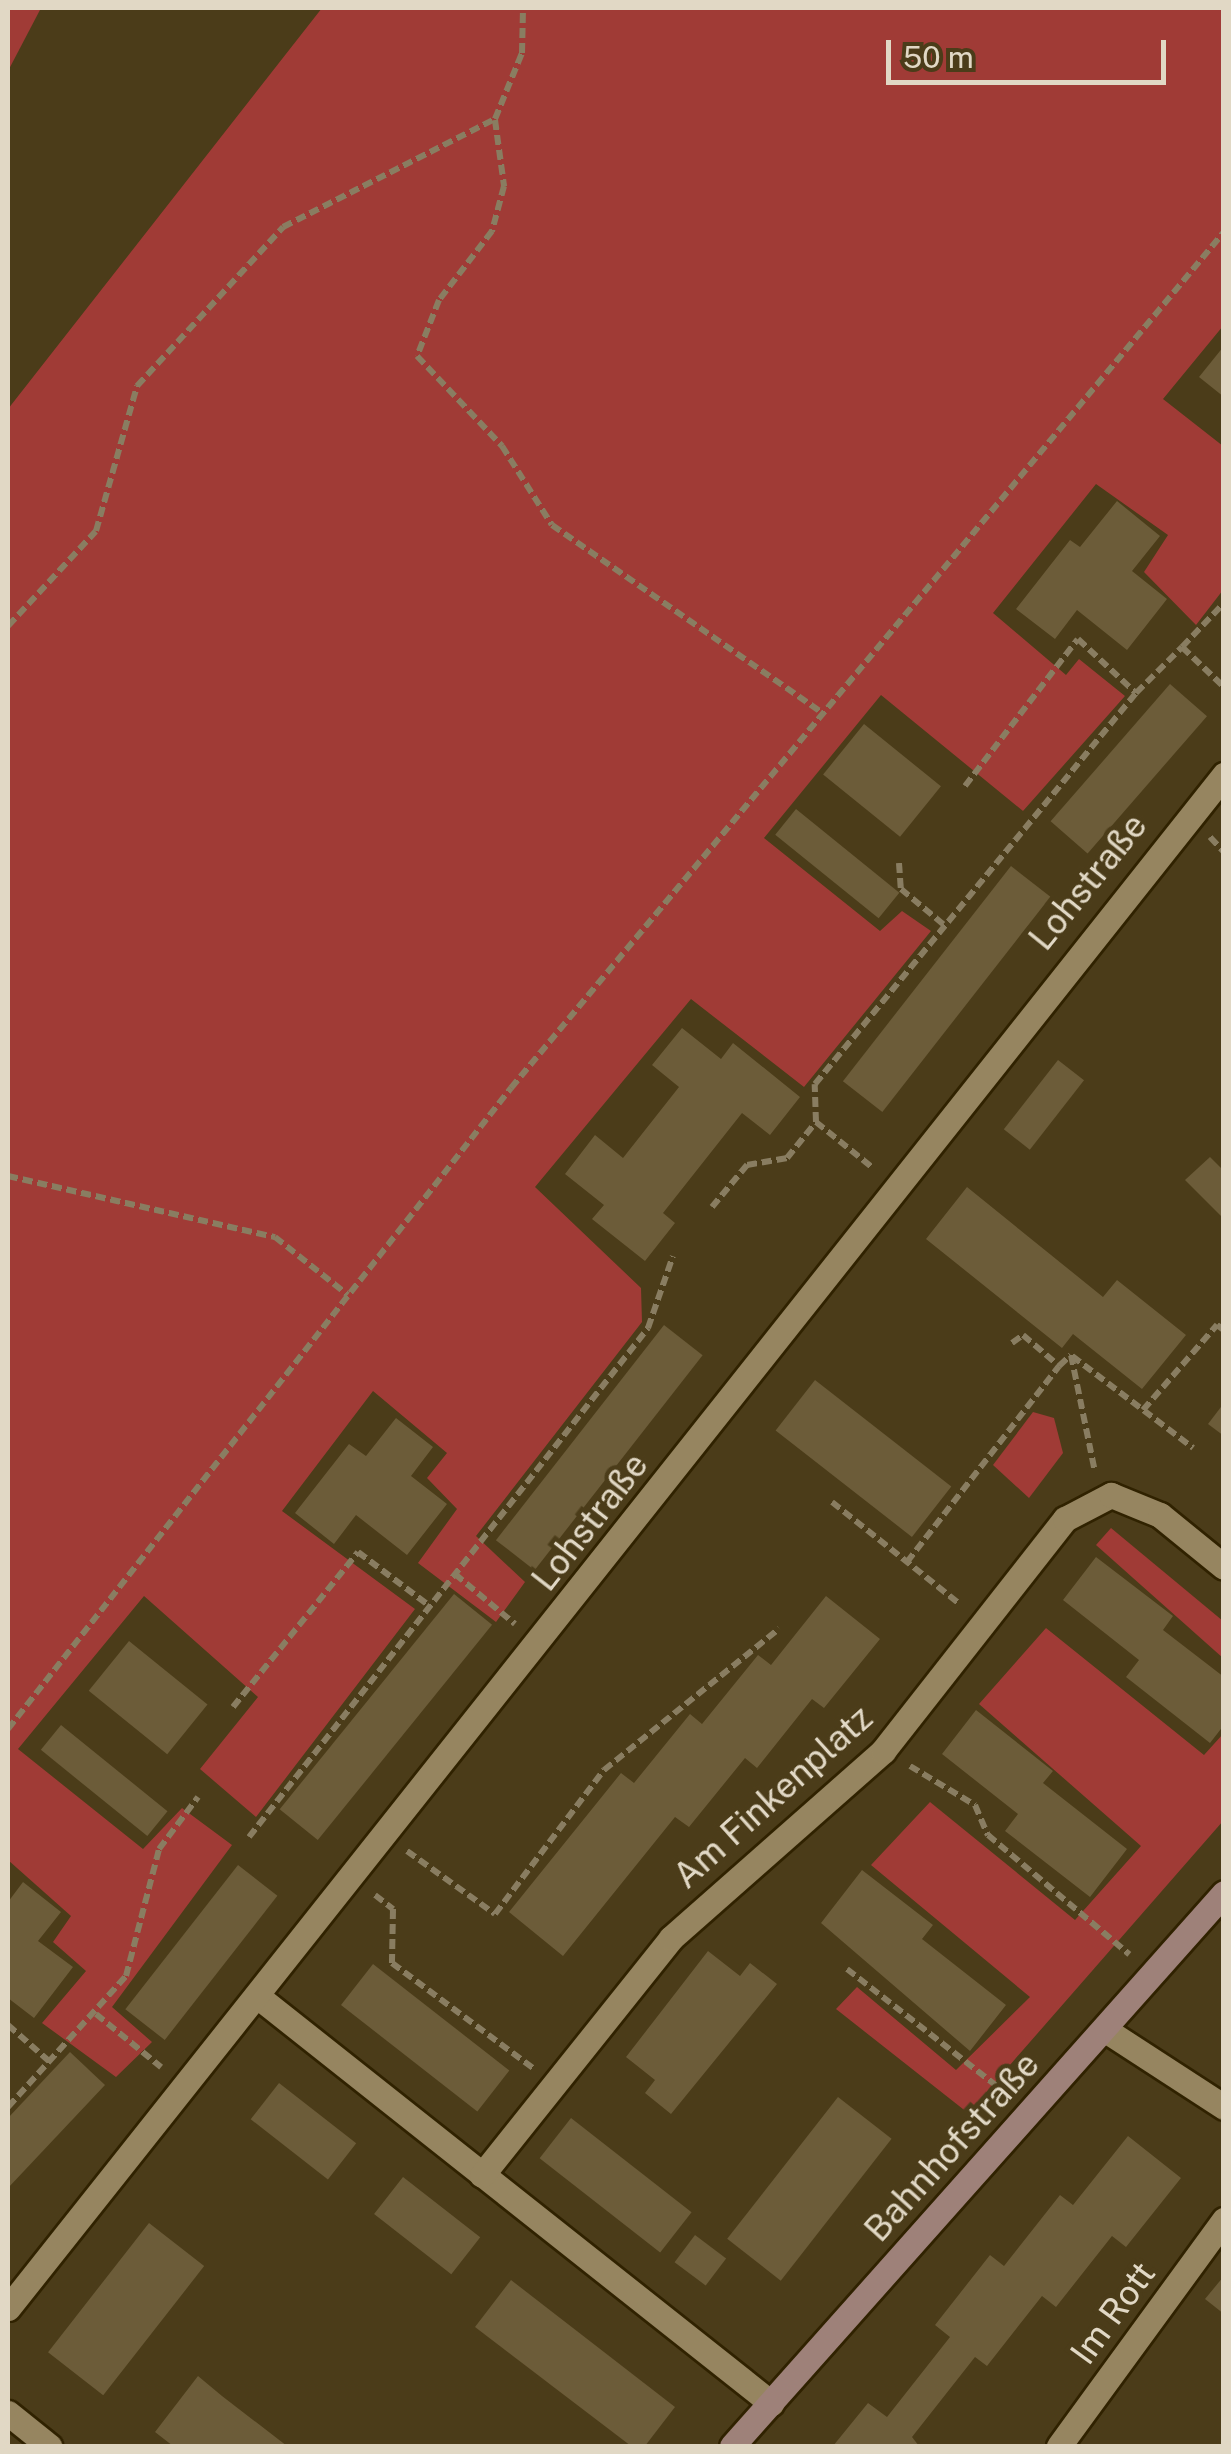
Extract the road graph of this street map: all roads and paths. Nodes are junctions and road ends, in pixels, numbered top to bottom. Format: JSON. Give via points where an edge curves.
{"nodes":[{"id":1,"x":523,"y":8,"type":"edge"},
{"id":2,"x":495,"y":119,"type":"junction"},
{"id":3,"x":1224,"y":232,"type":"edge"},
{"id":4,"x":1224,"y":603,"type":"edge"},
{"id":5,"x":8,"y":626,"type":"edge"},
{"id":6,"x":1182,"y":647,"type":"junction"},
{"id":7,"x":1224,"y":688,"type":"edge"},
{"id":8,"x":1136,"y":693,"type":"junction"},
{"id":9,"x":822,"y":712,"type":"junction"},
{"id":10,"x":1224,"y":776,"type":"edge"},
{"id":11,"x":965,"y":786,"type":"dead end"},
{"id":12,"x":899,"y":864,"type":"dead end"},
{"id":13,"x":944,"y":924,"type":"junction"},
{"id":14,"x":816,"y":1122,"type":"junction"},
{"id":15,"x":8,"y":1176,"type":"edge"},
{"id":16,"x":896,"y":1186,"type":"junction"},
{"id":17,"x":712,"y":1207,"type":"dead end"},
{"id":18,"x":673,"y":1256,"type":"dead end"},
{"id":19,"x":348,"y":1296,"type":"junction"},
{"id":20,"x":1224,"y":1330,"type":"edge"},
{"id":21,"x":1012,"y":1343,"type":"dead end"},
{"id":22,"x":1071,"y":1356,"type":"junction"},
{"id":23,"x":1059,"y":1366,"type":"junction"},
{"id":24,"x":1143,"y":1410,"type":"junction"},
{"id":25,"x":1193,"y":1448,"type":"dead end"},
{"id":26,"x":1100,"y":1498,"type":"junction"},
{"id":27,"x":832,"y":1502,"type":"dead end"},
{"id":28,"x":907,"y":1562,"type":"junction"},
{"id":29,"x":1224,"y":1566,"type":"edge"},
{"id":30,"x":455,"y":1574,"type":"junction"},
{"id":31,"x":427,"y":1604,"type":"junction"},
{"id":32,"x":984,"y":1623,"type":"junction"},
{"id":33,"x":778,"y":1629,"type":"dead end"},
{"id":34,"x":539,"y":1644,"type":"junction"},
{"id":35,"x":232,"y":1707,"type":"dead end"},
{"id":36,"x":8,"y":1729,"type":"edge"},
{"id":37,"x":883,"y":1750,"type":"junction"},
{"id":38,"x":198,"y":1797,"type":"dead end"},
{"id":39,"x":249,"y":1837,"type":"dead end"},
{"id":40,"x":388,"y":1837,"type":"junction"},
{"id":41,"x":355,"y":1880,"type":"junction"},
{"id":42,"x":1224,"y":1893,"type":"edge"},
{"id":43,"x":847,"y":1970,"type":"dead end"},
{"id":44,"x":1152,"y":1974,"type":"junction"},
{"id":45,"x":261,"y":1999,"type":"junction"},
{"id":46,"x":96,"y":2014,"type":"junction"},
{"id":47,"x":8,"y":2025,"type":"edge"},
{"id":48,"x":1104,"y":2029,"type":"junction"},
{"id":49,"x":50,"y":2062,"type":"junction"},
{"id":50,"x":554,"y":2084,"type":"junction"},
{"id":51,"x":185,"y":2086,"type":"junction"},
{"id":52,"x":8,"y":2107,"type":"edge"},
{"id":53,"x":1224,"y":2108,"type":"edge"},
{"id":54,"x":1028,"y":2111,"type":"junction"},
{"id":55,"x":482,"y":2174,"type":"junction"},
{"id":56,"x":1224,"y":2220,"type":"edge"},
{"id":57,"x":8,"y":2308,"type":"edge"},
{"id":58,"x":772,"y":2403,"type":"junction"},
{"id":59,"x":8,"y":2413,"type":"edge"},
{"id":60,"x":49,"y":2446,"type":"edge"},
{"id":61,"x":732,"y":2446,"type":"edge"},
{"id":62,"x":1059,"y":2446,"type":"edge"}],
"edges":[{"from":1,"to":2,"type":"path","via":[[522,53]]},
{"from":2,"to":5,"type":"path","via":[[283,228],[137,386],[96,531]]},
{"from":2,"to":9,"type":"path","via":[[504,186],[492,230],[439,300],[417,356],[502,446],[552,525]]},
{"from":3,"to":9,"type":"path"},
{"from":4,"to":6,"type":"path"},
{"from":6,"to":7,"type":"path"},
{"from":6,"to":8,"type":"path"},
{"from":8,"to":11,"type":"path","via":[[1078,640]]},
{"from":8,"to":13,"type":"path"},
{"from":9,"to":19,"type":"path"},
{"from":10,"to":16,"type":"street","name":"Lohstraße"},
{"from":12,"to":13,"type":"path","via":[[901,889]]},
{"from":13,"to":14,"type":"path","via":[[815,1084]]},
{"from":14,"to":16,"type":"path"},
{"from":14,"to":17,"type":"path","via":[[787,1158],[747,1164]]},
{"from":15,"to":19,"type":"path","via":[[274,1237]]},
{"from":16,"to":34,"type":"street","name":"Lohstraße"},
{"from":18,"to":30,"type":"path","via":[[648,1328]]},
{"from":19,"to":36,"type":"path"},
{"from":20,"to":24,"type":"path","via":[[1218,1325]]},
{"from":21,"to":23,"type":"path","via":[[1023,1335]]},
{"from":22,"to":23,"type":"path"},
{"from":22,"to":24,"type":"path"},
{"from":22,"to":26,"type":"path"},
{"from":23,"to":28,"type":"path"},
{"from":24,"to":25,"type":"path"},
{"from":26,"to":29,"type":"street","via":[[1160,1515]]},
{"from":26,"to":32,"type":"street","name":"Am Finkenplatz","via":[[1065,1519]]},
{"from":27,"to":28,"type":"path"},
{"from":28,"to":32,"type":"path"},
{"from":30,"to":31,"type":"path"},
{"from":30,"to":34,"type":"path"},
{"from":31,"to":35,"type":"path","via":[[358,1552]]},
{"from":31,"to":39,"type":"path"},
{"from":32,"to":37,"type":"street","name":"Am Finkenplatz"},
{"from":33,"to":40,"type":"path","via":[[604,1770],[495,1914]]},
{"from":34,"to":40,"type":"street","name":"Lohstraße"},
{"from":37,"to":44,"type":"path","via":[[975,1805],[988,1836]]},
{"from":37,"to":50,"type":"street","name":"Am Finkenplatz","via":[[671,1938]]},
{"from":38,"to":46,"type":"path","via":[[159,1849],[126,1976]]},
{"from":40,"to":41,"type":"street","name":"Lohstraße"},
{"from":41,"to":45,"type":"street","name":"Lohstraße"},
{"from":41,"to":50,"type":"path","via":[[393,1910],[392,1963]]},
{"from":42,"to":44,"type":"street","name":"Bahnhofstraße"},
{"from":43,"to":54,"type":"path"},
{"from":44,"to":48,"type":"street","name":"Bahnhofstraße"},
{"from":45,"to":51,"type":"street","name":"Lohstraße"},
{"from":45,"to":55,"type":"street"},
{"from":46,"to":49,"type":"path"},
{"from":46,"to":51,"type":"path"},
{"from":47,"to":49,"type":"path"},
{"from":48,"to":53,"type":"street"},
{"from":48,"to":54,"type":"street","name":"Bahnhofstraße"},
{"from":49,"to":52,"type":"path"},
{"from":50,"to":55,"type":"street","name":"Am Finkenplatz"},
{"from":51,"to":57,"type":"street","name":"Lohstraße"},
{"from":54,"to":58,"type":"street","name":"Bahnhofstraße"},
{"from":55,"to":58,"type":"street"},
{"from":56,"to":62,"type":"street","name":"Im Rott"},
{"from":58,"to":61,"type":"street","name":"Bahnhofstraße"},
{"from":59,"to":60,"type":"street"}]}
